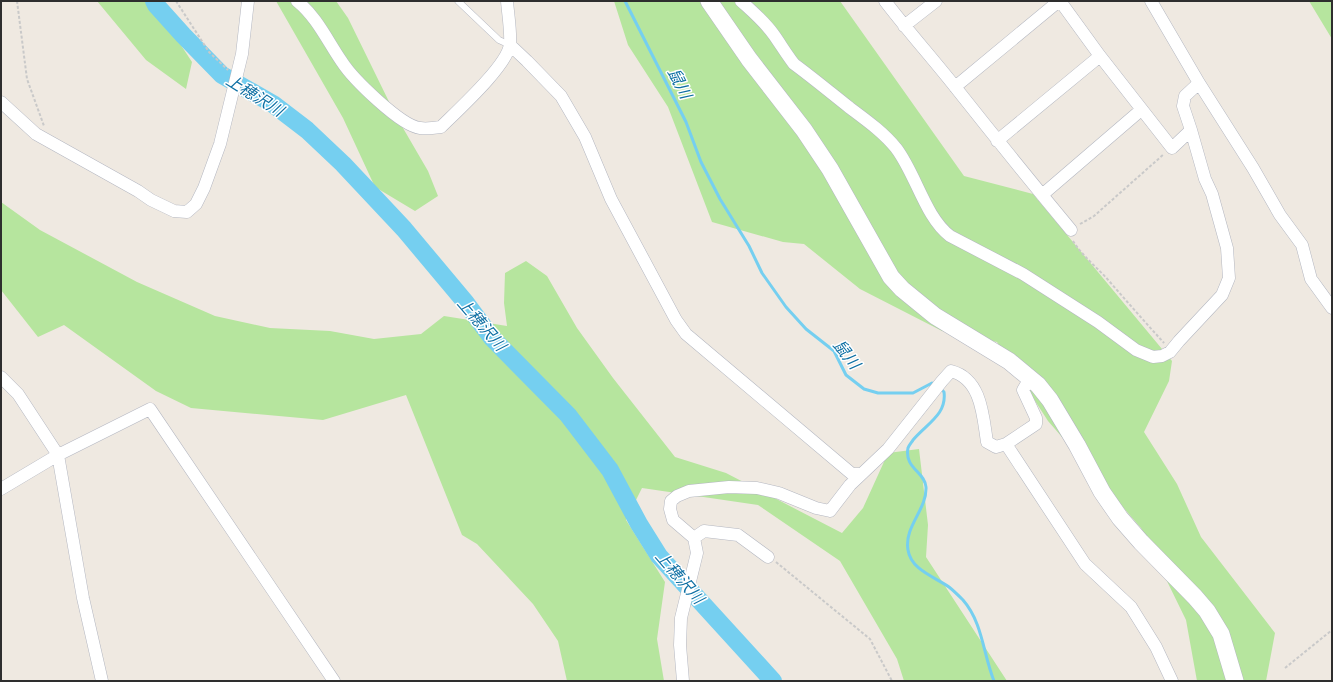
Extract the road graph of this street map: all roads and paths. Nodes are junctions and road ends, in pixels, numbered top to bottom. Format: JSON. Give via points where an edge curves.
{"nodes":[{"id":1,"x":17,"y":1,"type":"edge"},
{"id":2,"x":176,"y":1,"type":"edge"},
{"id":3,"x":248,"y":1,"type":"edge"},
{"id":4,"x":297,"y":1,"type":"edge"},
{"id":5,"x":458,"y":1,"type":"edge"},
{"id":6,"x":507,"y":1,"type":"edge"},
{"id":7,"x":709,"y":1,"type":"edge"},
{"id":8,"x":741,"y":1,"type":"edge"},
{"id":9,"x":885,"y":1,"type":"edge"},
{"id":10,"x":936,"y":1,"type":"edge"},
{"id":11,"x":1059,"y":1,"type":"edge"},
{"id":12,"x":1151,"y":1,"type":"edge"},
{"id":13,"x":904,"y":26,"type":"junction"},
{"id":14,"x":510,"y":45,"type":"junction"},
{"id":15,"x":1100,"y":56,"type":"junction"},
{"id":16,"x":236,"y":74,"type":"junction"},
{"id":17,"x":1199,"y":83,"type":"junction"},
{"id":18,"x":955,"y":87,"type":"junction"},
{"id":19,"x":1,"y":102,"type":"edge"},
{"id":20,"x":1142,"y":110,"type":"junction"},
{"id":21,"x":1191,"y":130,"type":"junction"},
{"id":22,"x":998,"y":141,"type":"junction"},
{"id":23,"x":50,"y":142,"type":"junction"},
{"id":24,"x":1172,"y":148,"type":"junction"},
{"id":25,"x":1042,"y":195,"type":"junction"},
{"id":26,"x":1071,"y":230,"type":"junction"},
{"id":27,"x":1332,"y":308,"type":"edge"},
{"id":28,"x":1170,"y":352,"type":"junction"},
{"id":29,"x":1,"y":377,"type":"edge"},
{"id":30,"x":1030,"y":378,"type":"junction"},
{"id":31,"x":1006,"y":444,"type":"junction"},
{"id":32,"x":58,"y":455,"type":"junction"},
{"id":33,"x":860,"y":474,"type":"junction"},
{"id":34,"x":1,"y":489,"type":"edge"},
{"id":35,"x":694,"y":538,"type":"junction"},
{"id":36,"x":768,"y":557,"type":"joint"},
{"id":37,"x":1332,"y":630,"type":"edge"},
{"id":38,"x":1285,"y":668,"type":"dead end"},
{"id":39,"x":102,"y":681,"type":"edge"},
{"id":40,"x":334,"y":681,"type":"edge"},
{"id":41,"x":683,"y":681,"type":"edge"},
{"id":42,"x":892,"y":681,"type":"edge"},
{"id":43,"x":1172,"y":681,"type":"edge"},
{"id":44,"x":1235,"y":681,"type":"edge"}],
"edges":[{"from":1,"to":23,"type":"path","via":[[27,79]]},
{"from":2,"to":16,"type":"path","via":[[209,52],[227,70]]},
{"from":3,"to":16,"type":"street","via":[[242,54]]},
{"from":4,"to":14,"type":"street","via":[[308,10],[356,81],[398,118],[419,128],[441,127],[493,74],[506,56]]},
{"from":5,"to":14,"type":"lane","via":[[499,40]]},
{"from":6,"to":14,"type":"street"},
{"from":7,"to":30,"type":"street","via":[[830,169],[891,277],[935,316],[1009,361]]},
{"from":8,"to":28,"type":"street","via":[[774,34],[794,64],[875,127],[895,147],[908,165],[932,215],[950,236],[1023,274],[1098,322],[1136,350],[1153,357]]},
{"from":9,"to":13,"type":"street"},
{"from":10,"to":13,"type":"street"},
{"from":11,"to":15,"type":"street"},
{"from":11,"to":18,"type":"street"},
{"from":12,"to":17,"type":"street"},
{"from":13,"to":18,"type":"street"},
{"from":14,"to":33,"type":"street","via":[[561,96],[585,137],[611,199],[686,334],[852,474]]},
{"from":15,"to":20,"type":"street"},
{"from":15,"to":22,"type":"street"},
{"from":16,"to":23,"type":"street","via":[[220,144],[207,181],[196,204],[187,212],[174,211],[151,200]]},
{"from":17,"to":21,"type":"street","via":[[1185,96],[1183,106]]},
{"from":17,"to":27,"type":"street","via":[[1280,215],[1302,245],[1311,279]]},
{"from":18,"to":22,"type":"street"},
{"from":19,"to":23,"type":"street","via":[[36,134]]},
{"from":20,"to":24,"type":"street"},
{"from":20,"to":25,"type":"street"},
{"from":21,"to":24,"type":"street"},
{"from":21,"to":28,"type":"street","via":[[1227,248],[1229,278],[1222,295]]},
{"from":22,"to":25,"type":"street"},
{"from":24,"to":26,"type":"path","via":[[1094,216]]},
{"from":25,"to":26,"type":"street"},
{"from":26,"to":28,"type":"path","via":[[1070,236],[1080,252],[1110,281],[1125,301],[1166,344]]},
{"from":29,"to":32,"type":"street","via":[[18,394]]},
{"from":30,"to":31,"type":"street","via":[[1023,390],[1036,418],[1036,424]]},
{"from":30,"to":44,"type":"street","via":[[1050,400],[1102,492],[1120,518],[1206,611],[1221,634]]},
{"from":31,"to":33,"type":"street","via":[[996,447],[987,442],[981,402],[972,386],[959,373],[952,371],[888,449]]},
{"from":31,"to":43,"type":"street","via":[[1085,564],[1131,607],[1156,647]]},
{"from":32,"to":34,"type":"street"},
{"from":32,"to":39,"type":"street","via":[[83,598]]},
{"from":32,"to":40,"type":"street","via":[[150,408]]},
{"from":33,"to":35,"type":"street","via":[[830,511],[757,488],[689,490],[677,496],[671,502],[670,508],[673,520]]},
{"from":35,"to":36,"type":"street","via":[[704,531],[738,535]]},
{"from":35,"to":41,"type":"street","via":[[697,553],[681,618]]},
{"from":36,"to":42,"type":"path","via":[[870,639]]},
{"from":37,"to":38,"type":"path"}]}
